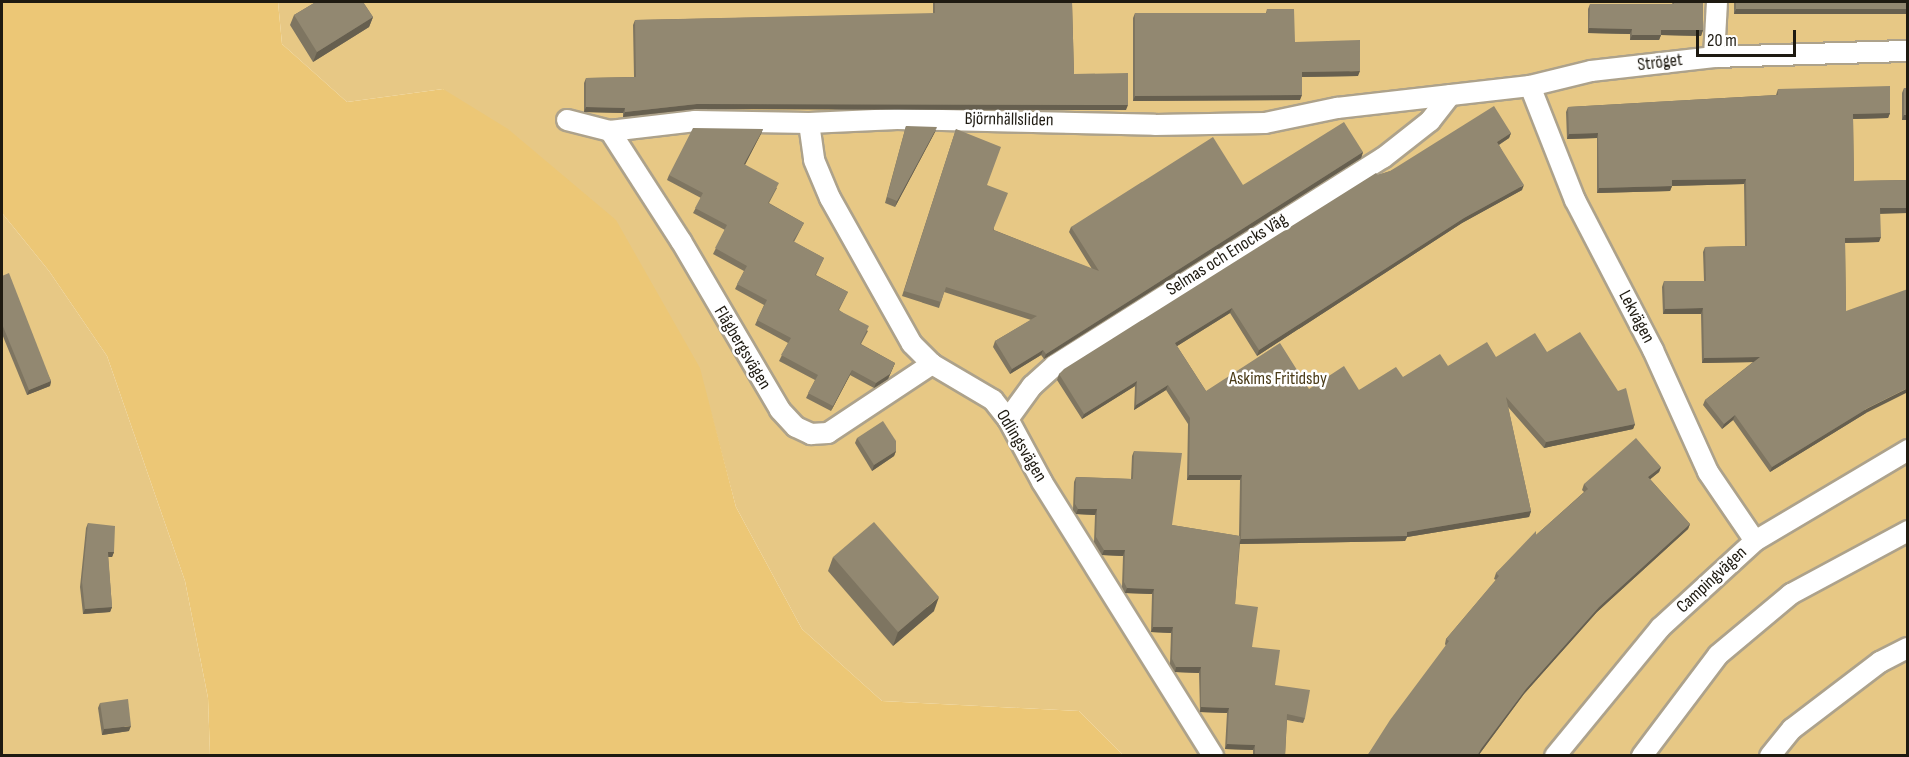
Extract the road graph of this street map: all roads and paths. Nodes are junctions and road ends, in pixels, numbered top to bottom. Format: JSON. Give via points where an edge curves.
{"nodes":[{"id":1,"x":1717,"y":2,"type":"edge"},
{"id":2,"x":1908,"y":51,"type":"edge"},
{"id":3,"x":1714,"y":57,"type":"junction"},
{"id":4,"x":1530,"y":86,"type":"junction"},
{"id":5,"x":1450,"y":95,"type":"junction"},
{"id":6,"x":567,"y":120,"type":"dead end"},
{"id":7,"x":810,"y":123,"type":"junction"},
{"id":8,"x":610,"y":131,"type":"junction"},
{"id":9,"x":932,"y":364,"type":"junction"},
{"id":10,"x":1008,"y":419,"type":"junction"},
{"id":11,"x":1908,"y":450,"type":"edge"},
{"id":12,"x":1908,"y":531,"type":"edge"},
{"id":13,"x":1755,"y":541,"type":"junction"},
{"id":14,"x":1908,"y":648,"type":"edge"},
{"id":15,"x":1214,"y":756,"type":"edge"},
{"id":16,"x":1555,"y":756,"type":"edge"},
{"id":17,"x":1642,"y":756,"type":"edge"},
{"id":18,"x":1770,"y":756,"type":"edge"}],
"edges":[{"from":1,"to":3,"type":"lane"},
{"from":2,"to":3,"type":"lane","name":"Ströget"},
{"from":3,"to":4,"type":"lane","name":"Ströget","via":[[1591,71]]},
{"from":4,"to":5,"type":"lane","name":"Ströget"},
{"from":4,"to":13,"type":"lane","name":"Lekvägen","via":[[1575,200],[1653,350],[1708,472]]},
{"from":5,"to":7,"type":"lane","name":"Björnhällsliden","via":[[1337,108],[1265,123],[1222,125],[957,119]]},
{"from":5,"to":10,"type":"lane","name":"Selmas och Enocks Väg","via":[[1430,121],[1383,158],[1055,365],[1032,386]]},
{"from":6,"to":8,"type":"lane","name":"Björnhällsliden"},
{"from":7,"to":8,"type":"lane","name":"Björnhällsliden","via":[[695,122]]},
{"from":7,"to":9,"type":"lane","name":"Odlingsvägen","via":[[814,160],[830,198],[912,344]]},
{"from":8,"to":9,"type":"lane","name":"Flågbergsvägen","via":[[681,241],[780,410],[796,427],[811,434],[828,433]]},
{"from":9,"to":10,"type":"lane","name":"Odlingsvägen","via":[[993,400]]},
{"from":10,"to":15,"type":"lane","name":"Odlingsvägen","via":[[1042,482]]},
{"from":11,"to":13,"type":"lane","name":"Campingvägen"},
{"from":12,"to":17,"type":"lane","via":[[1791,594],[1718,655]]},
{"from":13,"to":16,"type":"lane","name":"Campingvägen","via":[[1660,627]]},
{"from":14,"to":18,"type":"lane","via":[[1880,662],[1791,729]]}]}
